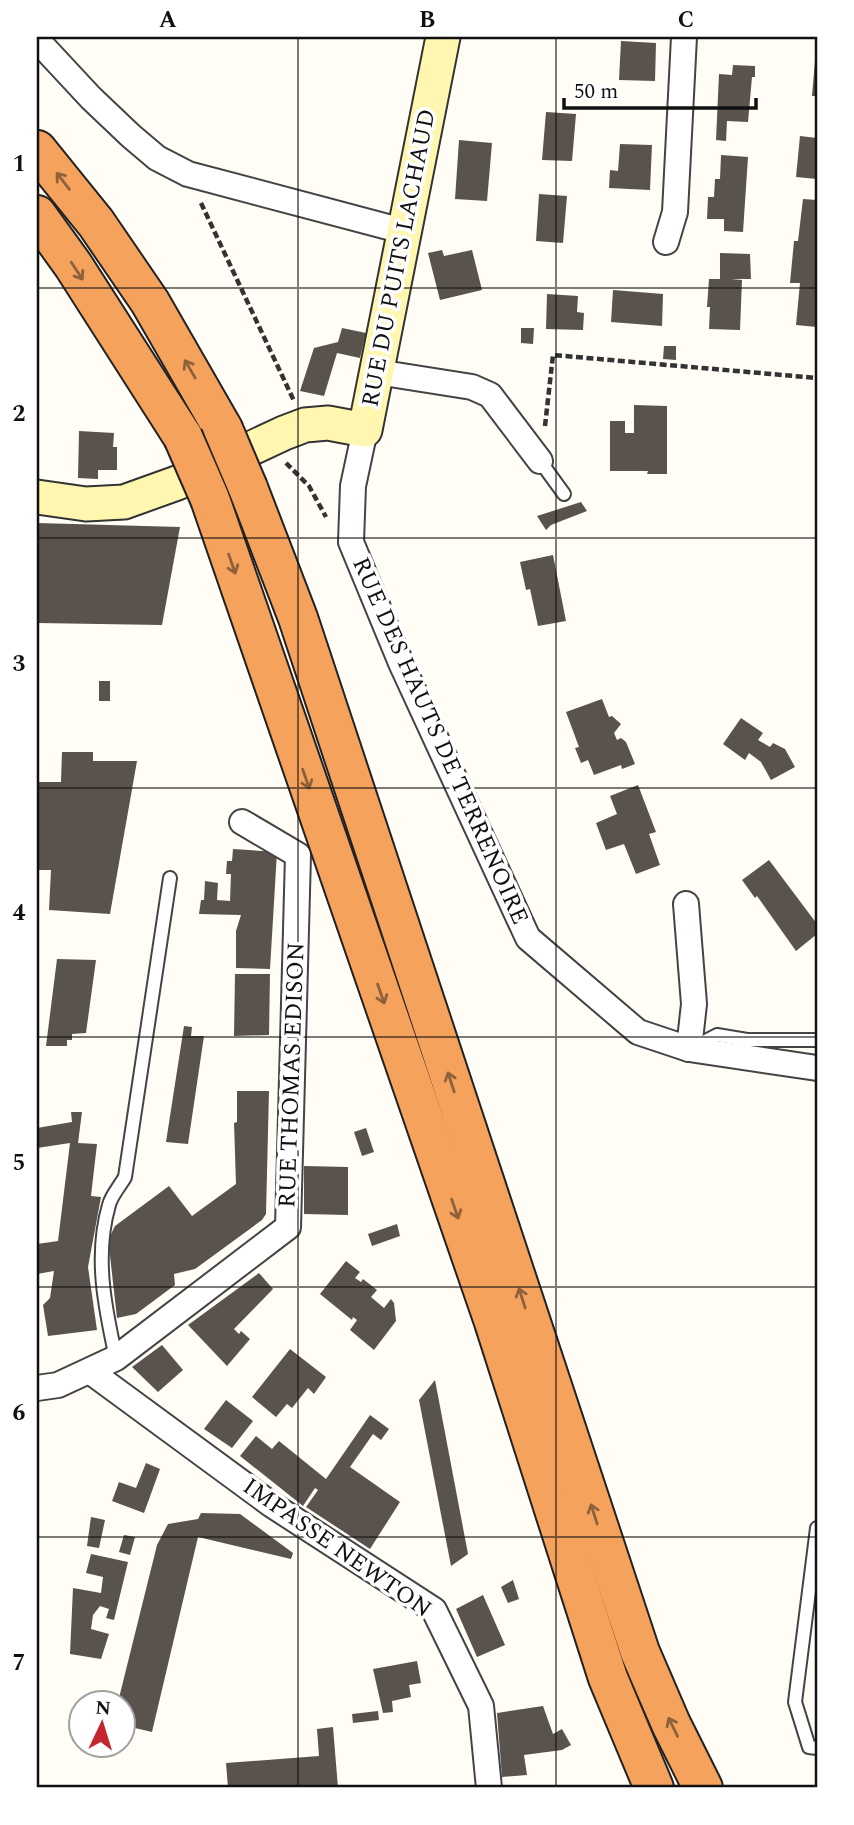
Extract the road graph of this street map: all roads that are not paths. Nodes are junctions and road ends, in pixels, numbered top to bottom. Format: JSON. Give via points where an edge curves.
{"nodes":[{"id":1,"x":443,"y":37,"type":"edge"},
{"id":2,"x":684,"y":37,"type":"edge"},
{"id":3,"x":37,"y":40,"type":"edge"},
{"id":4,"x":37,"y":150,"type":"edge"},
{"id":5,"x":37,"y":215,"type":"edge"},
{"id":6,"x":403,"y":231,"type":"junction"},
{"id":7,"x":666,"y":242,"type":"dead end"},
{"id":8,"x":377,"y":372,"type":"junction"},
{"id":9,"x":365,"y":430,"type":"junction"},
{"id":10,"x":540,"y":461,"type":"joint"},
{"id":11,"x":564,"y":494,"type":"dead end"},
{"id":12,"x":37,"y":497,"type":"edge"},
{"id":13,"x":242,"y":822,"type":"dead end"},
{"id":14,"x":170,"y":878,"type":"dead end"},
{"id":15,"x":687,"y":904,"type":"dead end"},
{"id":16,"x":817,"y":1041,"type":"edge"},
{"id":17,"x":689,"y":1049,"type":"junction"},
{"id":18,"x":817,"y":1068,"type":"edge"},
{"id":19,"x":116,"y":1358,"type":"junction"},
{"id":20,"x":91,"y":1371,"type":"junction"},
{"id":21,"x":37,"y":1388,"type":"edge"},
{"id":22,"x":817,"y":1528,"type":"edge"},
{"id":23,"x":817,"y":1748,"type":"edge"},
{"id":24,"x":489,"y":1788,"type":"edge"},
{"id":25,"x":654,"y":1788,"type":"edge"},
{"id":26,"x":704,"y":1788,"type":"edge"}],
"edges":[{"from":1,"to":6,"type":"street","name":"RUE DU PUITS LACHAUD"},
{"from":2,"to":7,"type":"street","via":[[675,212]]},
{"from":3,"to":6,"type":"street","via":[[157,158],[188,174]]},
{"from":26,"to":4,"type":"highway","one_way":true,"bridge":true,"via":[[640,1652],[302,631],[223,429],[150,302],[96,223]]},
{"from":5,"to":25,"type":"highway","one_way":true,"bridge":true,"via":[[183,437],[210,499],[494,1322],[608,1678]]},
{"from":6,"to":8,"type":"street","name":"RUE DU PUITS LACHAUD"},
{"from":8,"to":9,"type":"street","name":"RUE DU PUITS LACHAUD"},
{"from":8,"to":10,"type":"street","via":[[472,387],[490,395]]},
{"from":9,"to":12,"type":"street","name":"RUE DU PUITS LACHAUD","via":[[305,425],[124,502],[86,504]]},
{"from":9,"to":17,"type":"street","name":"RUE DES HAUTS DE TERRENOIRE","via":[[353,485],[351,542],[401,663],[528,938],[638,1032]]},
{"from":10,"to":11,"type":"lane"},
{"from":13,"to":19,"type":"street","name":"RUE THOMAS EDISON","via":[[298,855],[288,1227]]},
{"from":14,"to":19,"type":"lane","via":[[125,1177],[109,1203],[101,1255],[104,1305]]},
{"from":15,"to":17,"type":"street","via":[[694,1004]]},
{"from":16,"to":17,"type":"lane","via":[[717,1035]]},
{"from":17,"to":18,"type":"street","name":"RUE DES HAUTS DE TERRENOIRE"},
{"from":19,"to":20,"type":"street","name":"RUE THOMAS EDISON"},
{"from":20,"to":21,"type":"street","name":"RUE THOMAS EDISON"},
{"from":20,"to":24,"type":"street","name":"IMPASSE NEWTON","via":[[272,1505],[435,1610],[481,1706]]},
{"from":22,"to":23,"type":"lane","via":[[795,1702],[809,1747]]}]}
